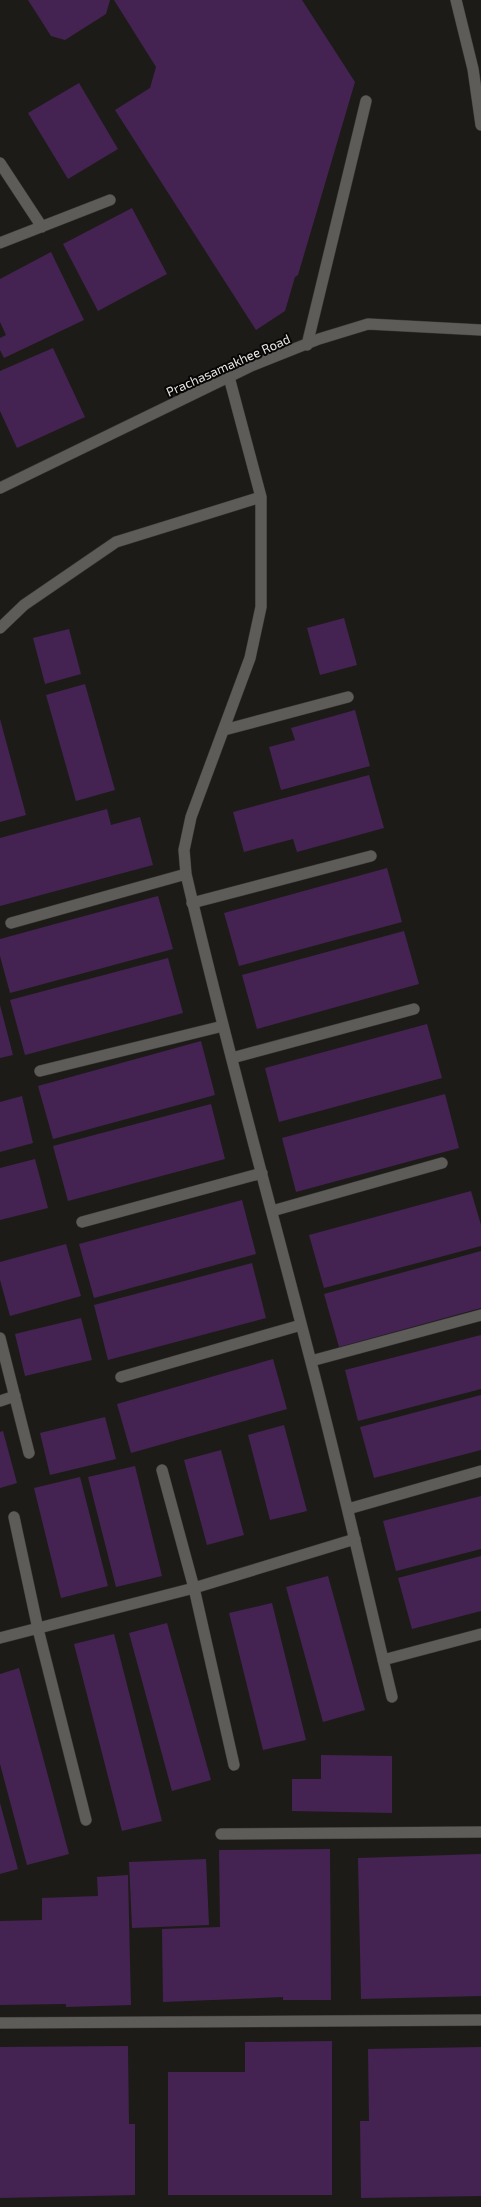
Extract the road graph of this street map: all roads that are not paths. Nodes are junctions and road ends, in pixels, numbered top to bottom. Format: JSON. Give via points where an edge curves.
{"nodes":[{"id":1,"x":456,"y":0,"type":"edge"},
{"id":2,"x":477,"y":71,"type":"edge"},
{"id":3,"x":366,"y":100,"type":"dead end"},
{"id":4,"x":481,"y":125,"type":"edge"},
{"id":5,"x":0,"y":163,"type":"edge"},
{"id":6,"x":110,"y":200,"type":"dead end"},
{"id":7,"x":42,"y":227,"type":"junction"},
{"id":8,"x":0,"y":243,"type":"edge"},
{"id":9,"x":481,"y":330,"type":"edge"},
{"id":10,"x":307,"y":345,"type":"junction"},
{"id":11,"x":229,"y":377,"type":"junction"},
{"id":12,"x":0,"y":488,"type":"edge"},
{"id":13,"x":261,"y":498,"type":"junction"},
{"id":14,"x":0,"y":628,"type":"edge"},
{"id":15,"x":348,"y":697,"type":"dead end"},
{"id":16,"x":224,"y":730,"type":"junction"},
{"id":17,"x":371,"y":856,"type":"dead end"},
{"id":18,"x":186,"y":874,"type":"junction"},
{"id":19,"x":192,"y":903,"type":"junction"},
{"id":20,"x":11,"y":923,"type":"dead end"},
{"id":21,"x":414,"y":1009,"type":"dead end"},
{"id":22,"x":223,"y":1026,"type":"junction"},
{"id":23,"x":232,"y":1058,"type":"junction"},
{"id":24,"x":40,"y":1072,"type":"dead end"},
{"id":25,"x":442,"y":1163,"type":"dead end"},
{"id":26,"x":262,"y":1173,"type":"junction"},
{"id":27,"x":272,"y":1210,"type":"junction"},
{"id":28,"x":82,"y":1222,"type":"dead end"},
{"id":29,"x":481,"y":1315,"type":"edge"},
{"id":30,"x":302,"y":1325,"type":"junction"},
{"id":31,"x":0,"y":1338,"type":"edge"},
{"id":32,"x":311,"y":1361,"type":"junction"},
{"id":33,"x":121,"y":1377,"type":"dead end"},
{"id":34,"x":15,"y":1396,"type":"junction"},
{"id":35,"x":0,"y":1400,"type":"edge"},
{"id":36,"x":29,"y":1453,"type":"dead end"},
{"id":37,"x":162,"y":1470,"type":"dead end"},
{"id":38,"x":481,"y":1471,"type":"edge"},
{"id":39,"x":348,"y":1509,"type":"junction"},
{"id":40,"x":14,"y":1517,"type":"dead end"},
{"id":41,"x":355,"y":1538,"type":"junction"},
{"id":42,"x":194,"y":1588,"type":"junction"},
{"id":43,"x":38,"y":1629,"type":"junction"},
{"id":44,"x":481,"y":1634,"type":"edge"},
{"id":45,"x":0,"y":1638,"type":"edge"},
{"id":46,"x":383,"y":1660,"type":"junction"},
{"id":47,"x":392,"y":1698,"type":"dead end"},
{"id":48,"x":234,"y":1765,"type":"dead end"},
{"id":49,"x":86,"y":1820,"type":"dead end"},
{"id":50,"x":481,"y":1832,"type":"edge"},
{"id":51,"x":221,"y":1834,"type":"dead end"},
{"id":52,"x":481,"y":2020,"type":"edge"},
{"id":53,"x":0,"y":2023,"type":"edge"}],
"edges":[{"from":1,"to":2,"type":"street"},
{"from":2,"to":4,"type":"street"},
{"from":3,"to":10,"type":"street"},
{"from":5,"to":7,"type":"street"},
{"from":6,"to":7,"type":"street"},
{"from":7,"to":8,"type":"street"},
{"from":9,"to":10,"type":"street","name":"Prachasamakhee Road","via":[[368,324]]},
{"from":10,"to":11,"type":"street","name":"Prachasamakhee Road"},
{"from":11,"to":12,"type":"street","name":"Prachasamakhee Road"},
{"from":11,"to":13,"type":"street"},
{"from":13,"to":14,"type":"street","via":[[116,542],[24,605]]},
{"from":13,"to":16,"type":"street","via":[[261,607],[250,658]]},
{"from":15,"to":16,"type":"street"},
{"from":16,"to":18,"type":"street","via":[[191,817],[184,850]]},
{"from":17,"to":19,"type":"street"},
{"from":18,"to":19,"type":"street"},
{"from":18,"to":20,"type":"street"},
{"from":19,"to":22,"type":"street"},
{"from":21,"to":23,"type":"street"},
{"from":22,"to":23,"type":"street"},
{"from":22,"to":24,"type":"street"},
{"from":23,"to":26,"type":"street"},
{"from":25,"to":27,"type":"street"},
{"from":26,"to":27,"type":"street"},
{"from":26,"to":28,"type":"street"},
{"from":27,"to":30,"type":"street"},
{"from":29,"to":32,"type":"street"},
{"from":30,"to":32,"type":"street"},
{"from":30,"to":33,"type":"street"},
{"from":31,"to":34,"type":"street"},
{"from":32,"to":39,"type":"street"},
{"from":34,"to":35,"type":"street"},
{"from":34,"to":36,"type":"street"},
{"from":37,"to":42,"type":"street"},
{"from":38,"to":39,"type":"street"},
{"from":39,"to":41,"type":"street"},
{"from":40,"to":43,"type":"street"},
{"from":41,"to":42,"type":"street"},
{"from":41,"to":46,"type":"street"},
{"from":42,"to":43,"type":"street"},
{"from":42,"to":48,"type":"street"},
{"from":43,"to":45,"type":"street"},
{"from":43,"to":49,"type":"street"},
{"from":44,"to":46,"type":"street"},
{"from":46,"to":47,"type":"street"},
{"from":50,"to":51,"type":"street"},
{"from":52,"to":53,"type":"street"}]}
